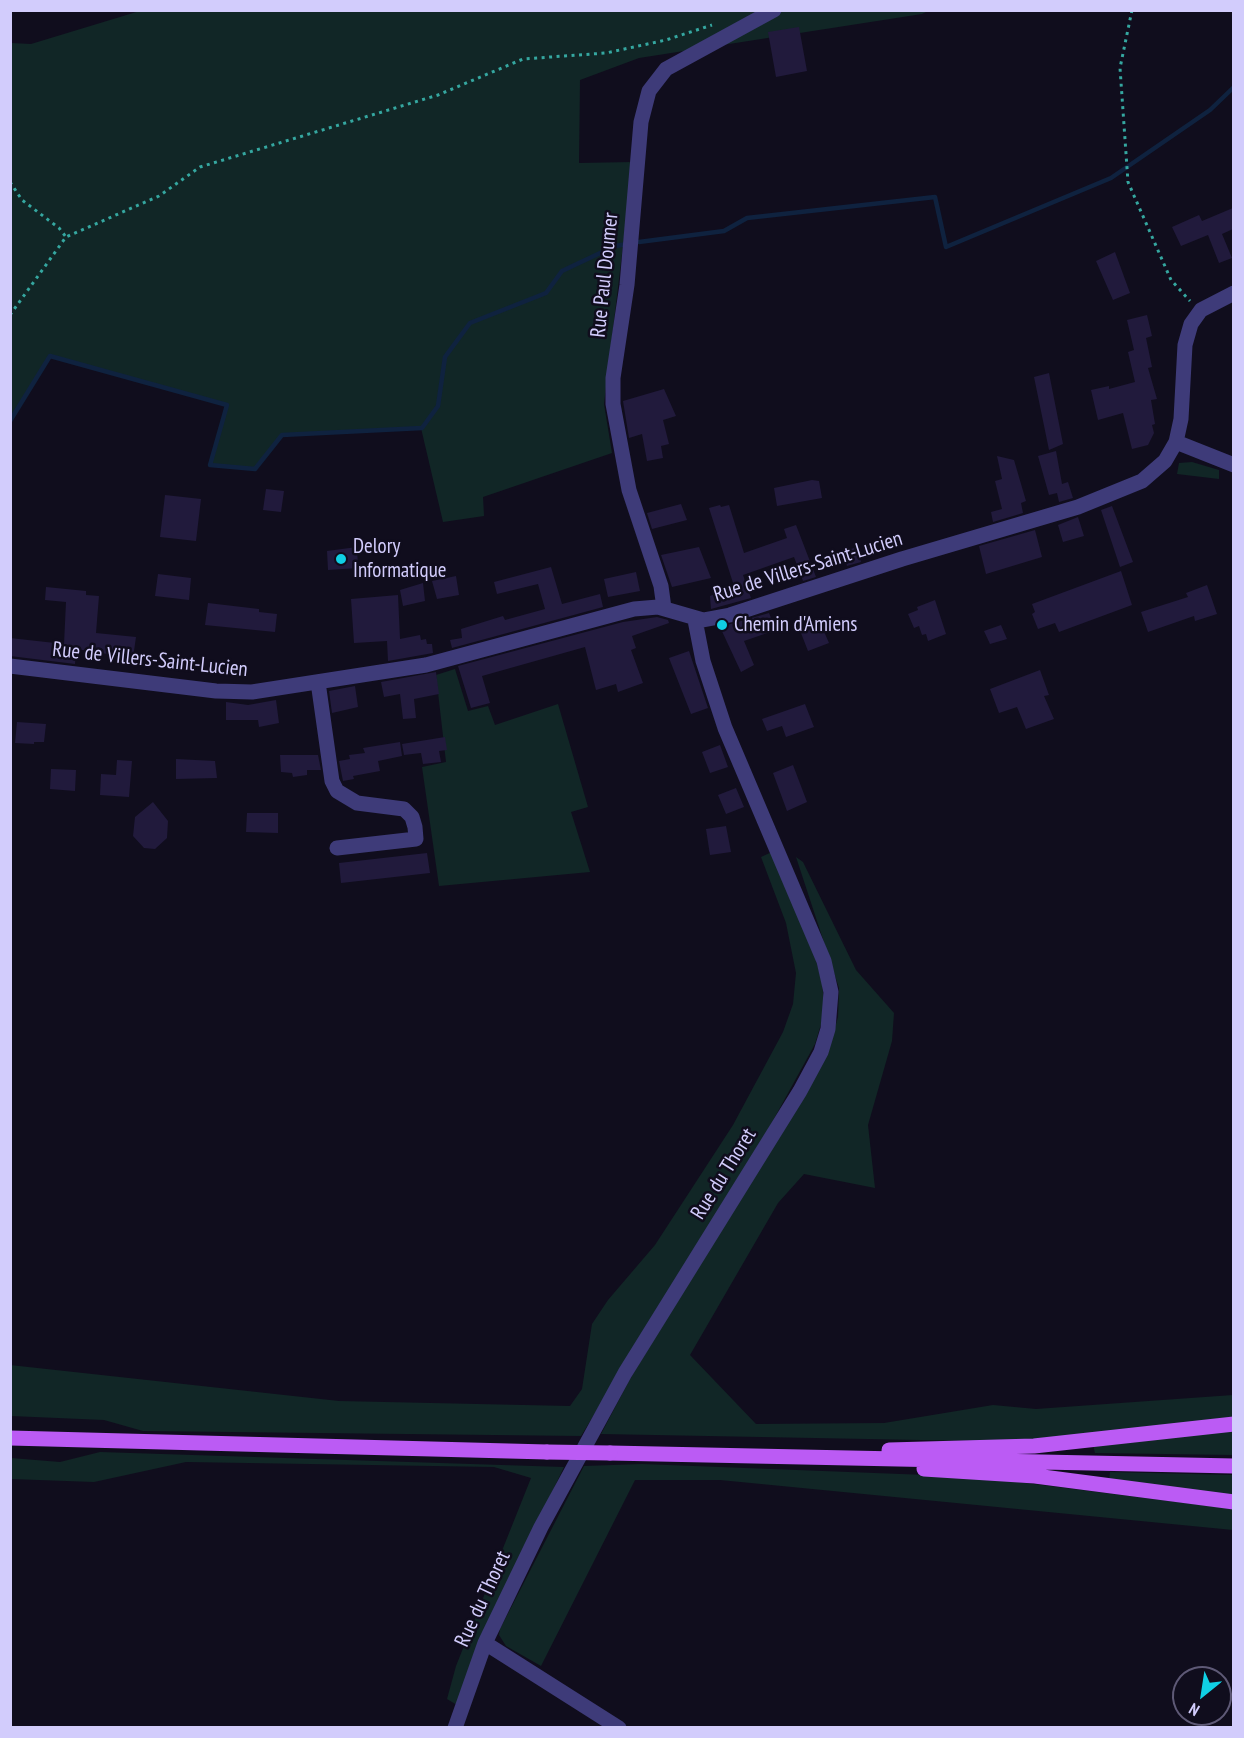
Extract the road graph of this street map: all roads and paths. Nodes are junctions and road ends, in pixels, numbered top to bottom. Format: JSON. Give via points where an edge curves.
{"nodes":[{"id":1,"x":774,"y":10,"type":"edge"},
{"id":2,"x":1132,"y":10,"type":"edge"},
{"id":3,"x":720,"y":22,"type":"dead end"},
{"id":4,"x":10,"y":182,"type":"edge"},
{"id":5,"x":66,"y":237,"type":"junction"},
{"id":6,"x":1233,"y":293,"type":"edge"},
{"id":7,"x":1201,"y":310,"type":"junction"},
{"id":8,"x":10,"y":315,"type":"edge"},
{"id":9,"x":1176,"y":442,"type":"junction"},
{"id":10,"x":1233,"y":465,"type":"edge"},
{"id":11,"x":664,"y":608,"type":"junction"},
{"id":12,"x":695,"y":620,"type":"junction"},
{"id":13,"x":10,"y":666,"type":"edge"},
{"id":14,"x":318,"y":682,"type":"junction"},
{"id":15,"x":337,"y":848,"type":"dead end"},
{"id":16,"x":1233,"y":1424,"type":"edge"},
{"id":17,"x":10,"y":1438,"type":"edge"},
{"id":18,"x":814,"y":1457,"type":"junction"},
{"id":19,"x":1233,"y":1466,"type":"edge"},
{"id":20,"x":1233,"y":1502,"type":"edge"},
{"id":21,"x":484,"y":1643,"type":"junction"},
{"id":22,"x":455,"y":1728,"type":"edge"},
{"id":23,"x":619,"y":1728,"type":"edge"}],
"edges":[{"from":1,"to":11,"type":"street","name":"Rue Paul Doumer","via":[[666,69],[649,91],[641,122],[613,404],[629,490],[661,586]]},
{"from":2,"to":7,"type":"path","via":[[1120,68],[1128,178],[1172,280]]},
{"from":3,"to":5,"type":"path","via":[[666,40],[606,53],[523,59],[438,95],[200,167],[159,196]]},
{"from":4,"to":5,"type":"path","via":[[22,200]]},
{"from":5,"to":8,"type":"path"},
{"from":6,"to":7,"type":"street"},
{"from":7,"to":9,"type":"street","name":"Rue de Villers-Saint-Lucien","via":[[1191,324],[1185,345]]},
{"from":9,"to":10,"type":"street"},
{"from":9,"to":12,"type":"street","name":"Rue de Villers-Saint-Lucien","via":[[1151,476],[1103,499],[730,615]]},
{"from":11,"to":12,"type":"street","name":"Rue de Villers-Saint-Lucien"},
{"from":11,"to":14,"type":"street","name":"Rue de Villers-Saint-Lucien","via":[[634,609],[434,663]]},
{"from":12,"to":21,"type":"street","name":"Rue du Thoret","via":[[703,661],[725,728],[824,961],[831,992],[828,1029],[821,1052],[800,1091],[598,1419]]},
{"from":13,"to":14,"type":"street","name":"Rue de Villers-Saint-Lucien","via":[[229,692],[266,691]]},
{"from":14,"to":15,"type":"street","via":[[332,781],[337,791],[357,802],[404,809],[415,827],[416,839]]},
{"from":16,"to":18,"type":"main road","via":[[1034,1446],[899,1449]]},
{"from":17,"to":18,"type":"main road","bridge":true},
{"from":18,"to":19,"type":"main road"},
{"from":18,"to":20,"type":"main road","via":[[902,1468],[1035,1476]]},
{"from":21,"to":22,"type":"street","name":"Rue du Thoret"},
{"from":21,"to":23,"type":"street"}]}
